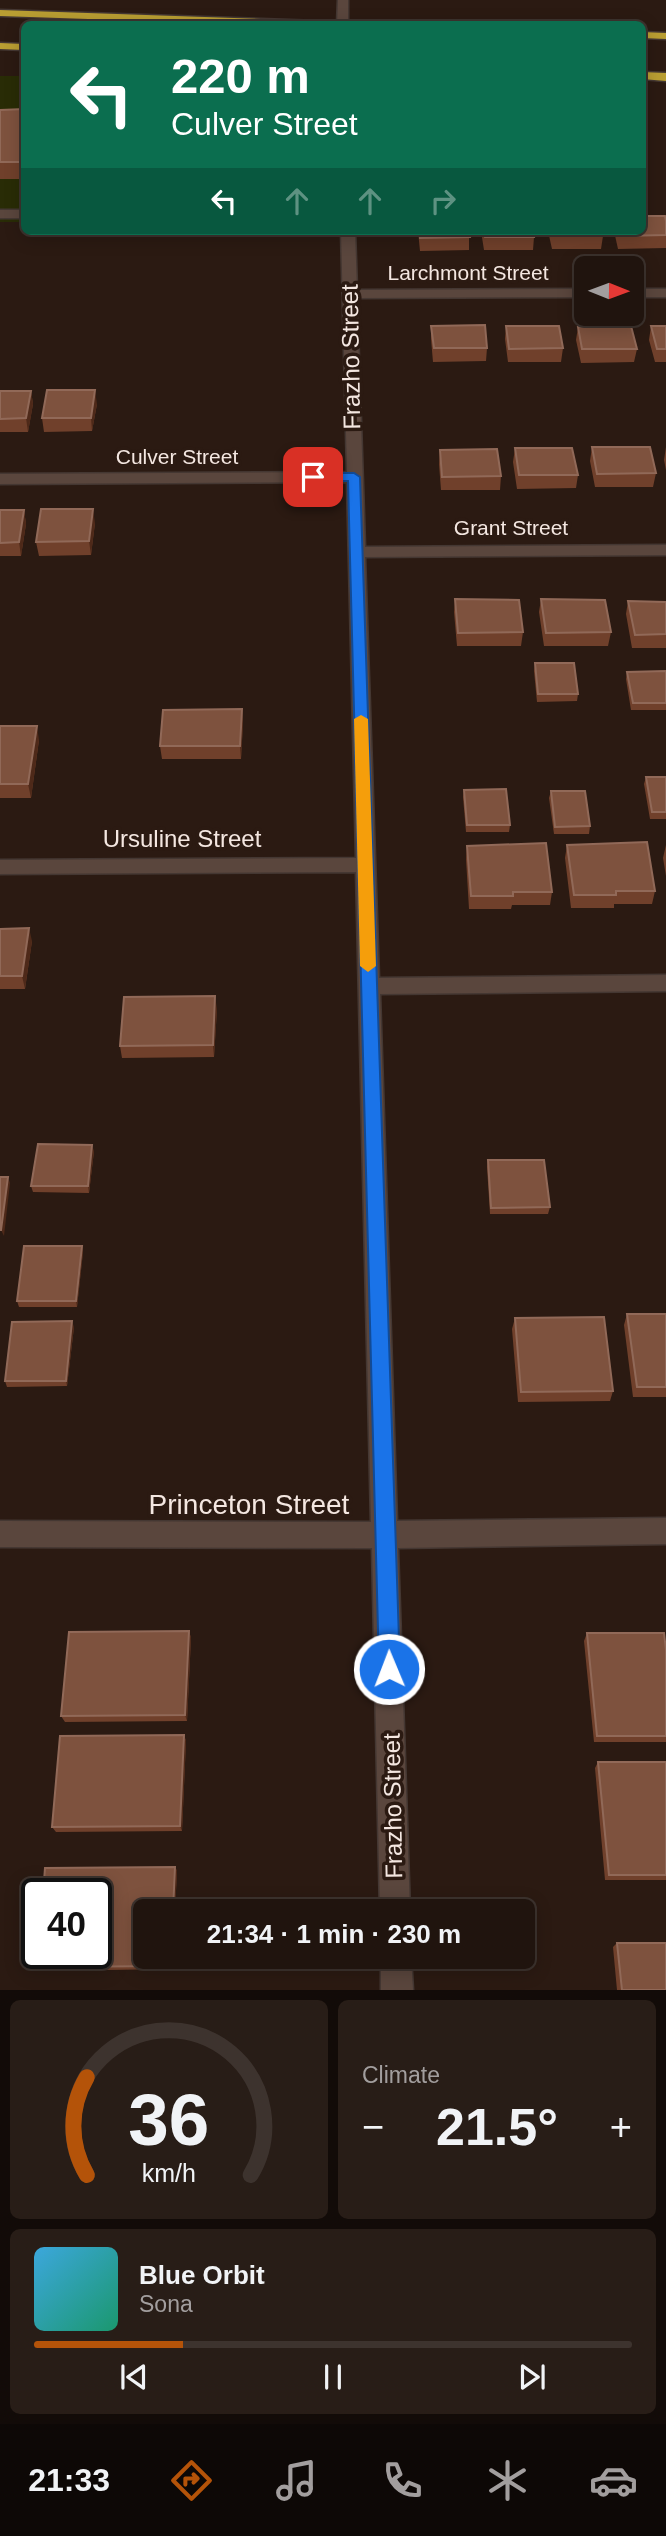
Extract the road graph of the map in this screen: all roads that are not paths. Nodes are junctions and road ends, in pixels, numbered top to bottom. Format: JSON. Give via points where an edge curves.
{"nodes":[{"id":1,"x":344,"y":0,"type":"edge"},
{"id":2,"x":0,"y":13,"type":"edge"},
{"id":3,"x":231,"y":21,"type":"edge"},
{"id":4,"x":343,"y":21,"type":"edge"},
{"id":5,"x":646,"y":35,"type":"edge"},
{"id":6,"x":666,"y":36,"type":"edge"},
{"id":7,"x":0,"y":46,"type":"edge"},
{"id":8,"x":21,"y":47,"type":"edge"},
{"id":9,"x":646,"y":74,"type":"edge"},
{"id":10,"x":666,"y":75,"type":"edge"},
{"id":11,"x":0,"y":214,"type":"edge"},
{"id":12,"x":21,"y":214,"type":"edge"},
{"id":13,"x":348,"y":235,"type":"edge"},
{"id":14,"x":574,"y":293,"type":"edge"},
{"id":15,"x":644,"y":293,"type":"edge"},
{"id":16,"x":666,"y":293,"type":"edge"},
{"id":17,"x":350,"y":294,"type":"junction"},
{"id":18,"x":354,"y":477,"type":"junction"},
{"id":19,"x":0,"y":478,"type":"edge"},
{"id":20,"x":666,"y":550,"type":"edge"},
{"id":21,"x":357,"y":552,"type":"junction"},
{"id":22,"x":365,"y":865,"type":"junction"},
{"id":23,"x":0,"y":867,"type":"edge"},
{"id":24,"x":666,"y":983,"type":"edge"},
{"id":25,"x":368,"y":986,"type":"junction"},
{"id":26,"x":666,"y":1531,"type":"edge"},
{"id":27,"x":0,"y":1535,"type":"edge"},
{"id":28,"x":386,"y":1535,"type":"junction"},
{"id":29,"x":395,"y":1899,"type":"edge"},
{"id":30,"x":396,"y":1969,"type":"edge"},
{"id":31,"x":397,"y":1990,"type":"edge"}],
"edges":[{"from":1,"to":4,"type":"street"},
{"from":2,"to":3,"type":"highway"},
{"from":5,"to":6,"type":"highway"},
{"from":7,"to":8,"type":"highway"},
{"from":9,"to":10,"type":"highway"},
{"from":11,"to":12,"type":"street"},
{"from":13,"to":17,"type":"street","name":"Frazho Street"},
{"from":14,"to":17,"type":"street","name":"Larchmont Street"},
{"from":15,"to":16,"type":"street"},
{"from":17,"to":18,"type":"street","name":"Frazho Street"},
{"from":18,"to":19,"type":"street","name":"Culver Street"},
{"from":18,"to":21,"type":"street","name":"Frazho Street"},
{"from":20,"to":21,"type":"street","name":"Grant Street"},
{"from":21,"to":22,"type":"street","name":"Frazho Street"},
{"from":22,"to":23,"type":"street","name":"Ursuline Street"},
{"from":22,"to":25,"type":"street","name":"Frazho Street"},
{"from":24,"to":25,"type":"street"},
{"from":25,"to":28,"type":"street","name":"Frazho Street"},
{"from":26,"to":28,"type":"street","name":"Princeton Street"},
{"from":27,"to":28,"type":"street","name":"Princeton Street"},
{"from":28,"to":29,"type":"street","name":"Frazho Street"},
{"from":30,"to":31,"type":"street"}]}
